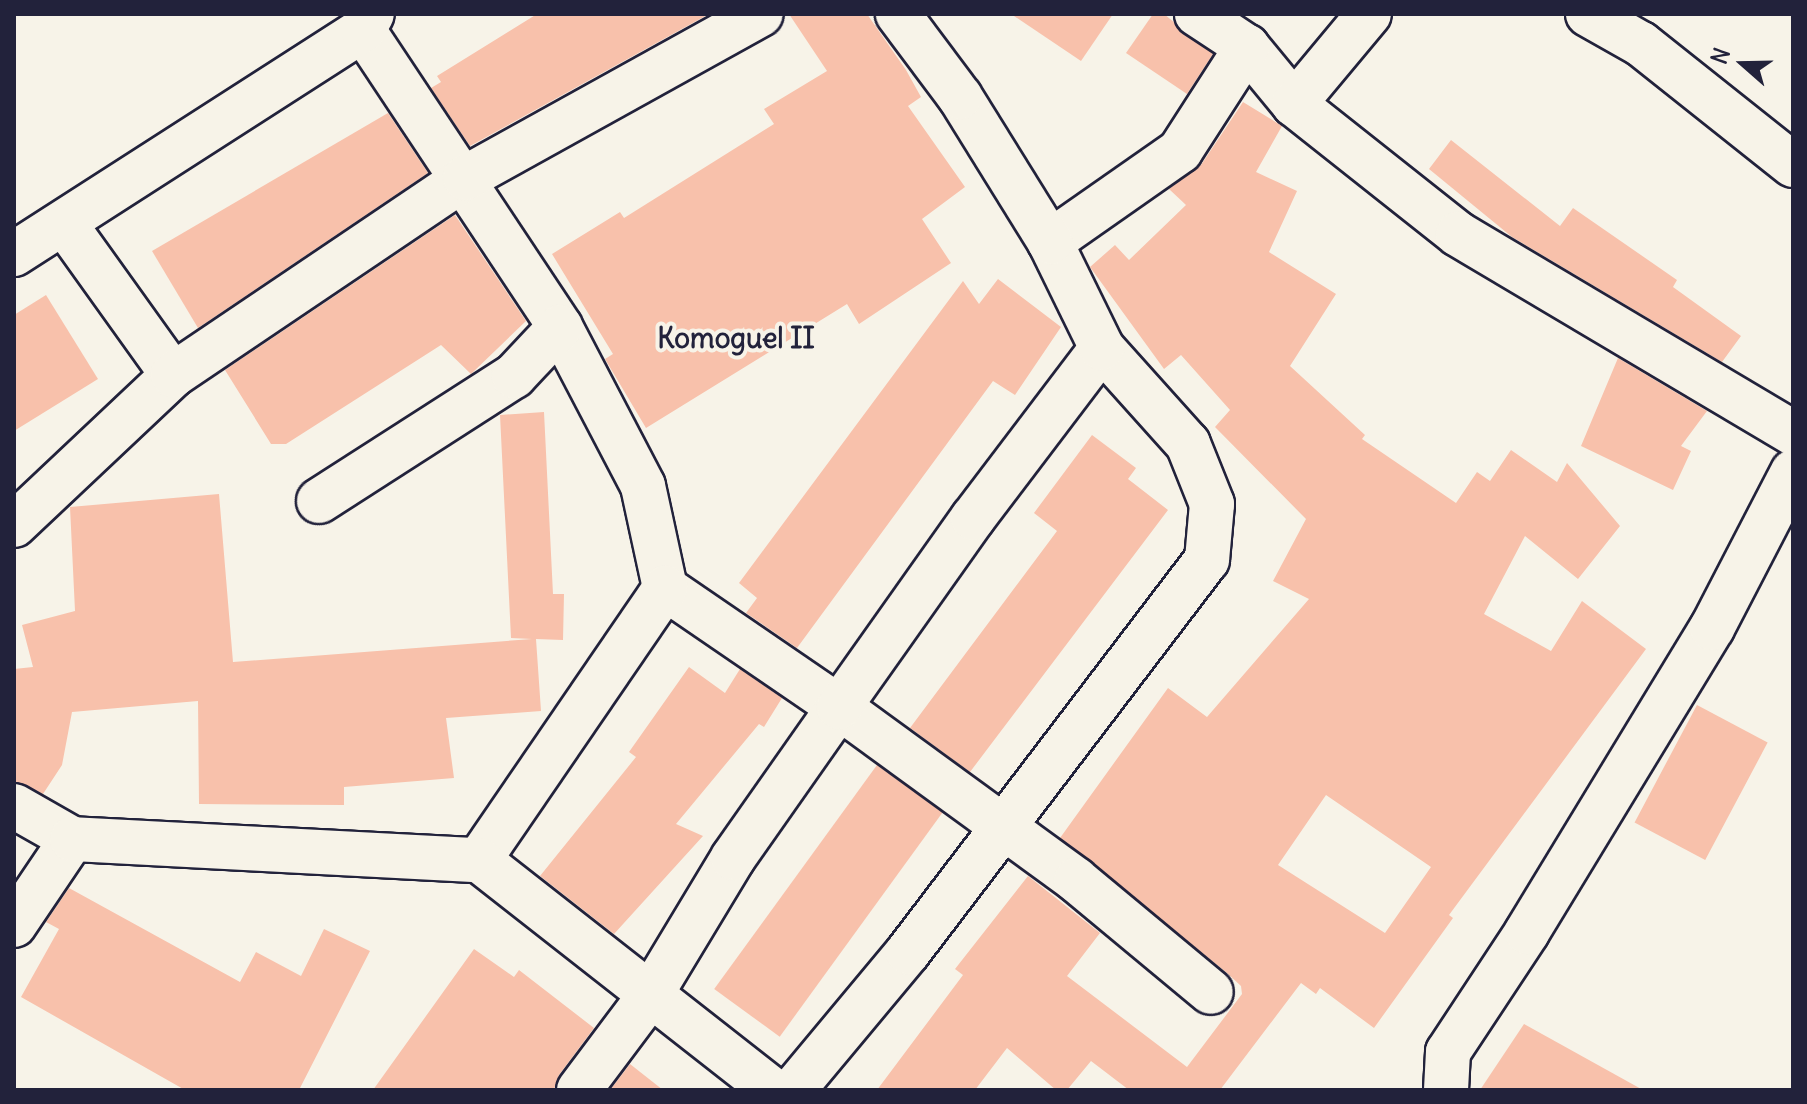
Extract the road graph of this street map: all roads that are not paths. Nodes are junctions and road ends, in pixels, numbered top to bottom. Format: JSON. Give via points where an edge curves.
{"nodes":[{"id":1,"x":761,"y":14,"type":"edge"},
{"id":2,"x":898,"y":14,"type":"edge"},
{"id":3,"x":1197,"y":14,"type":"edge"},
{"id":4,"x":1369,"y":14,"type":"edge"},
{"id":5,"x":1588,"y":14,"type":"edge"},
{"id":6,"x":368,"y":22,"type":"edge"},
{"id":7,"x":1247,"y":47,"type":"junction"},
{"id":8,"x":1294,"y":104,"type":"junction"},
{"id":9,"x":1793,"y":165,"type":"edge"},
{"id":10,"x":465,"y":178,"type":"junction"},
{"id":11,"x":64,"y":223,"type":"junction"},
{"id":12,"x":1050,"y":242,"type":"junction"},
{"id":13,"x":14,"y":254,"type":"edge"},
{"id":14,"x":560,"y":327,"type":"junction"},
{"id":15,"x":1102,"y":348,"type":"junction"},
{"id":16,"x":173,"y":375,"type":"junction"},
{"id":17,"x":1793,"y":433,"type":"edge"},
{"id":18,"x":1793,"y":472,"type":"edge"},
{"id":19,"x":319,"y":501,"type":"dead end"},
{"id":20,"x":14,"y":525,"type":"edge"},
{"id":21,"x":665,"y":588,"type":"junction"},
{"id":22,"x":839,"y":707,"type":"junction"},
{"id":23,"x":14,"y":806,"type":"edge"},
{"id":24,"x":1002,"y":829,"type":"junction"},
{"id":25,"x":72,"y":839,"type":"junction"},
{"id":26,"x":479,"y":860,"type":"junction"},
{"id":27,"x":14,"y":925,"type":"edge"},
{"id":28,"x":1211,"y":992,"type":"dead end"},
{"id":29,"x":651,"y":994,"type":"junction"},
{"id":30,"x":579,"y":1090,"type":"edge"},
{"id":31,"x":772,"y":1090,"type":"edge"},
{"id":32,"x":793,"y":1090,"type":"edge"},
{"id":33,"x":1446,"y":1090,"type":"edge"}],
"edges":[{"from":1,"to":10,"type":"street"},
{"from":2,"to":12,"type":"street","via":[[960,97]]},
{"from":3,"to":7,"type":"street"},
{"from":4,"to":8,"type":"street"},
{"from":5,"to":9,"type":"street","via":[[1641,44]]},
{"from":6,"to":10,"type":"street"},
{"from":6,"to":11,"type":"street"},
{"from":7,"to":8,"type":"street"},
{"from":7,"to":12,"type":"street","via":[[1180,151]]},
{"from":8,"to":17,"type":"street","via":[[1458,234]]},
{"from":10,"to":14,"type":"street"},
{"from":10,"to":16,"type":"street"},
{"from":11,"to":13,"type":"street"},
{"from":11,"to":16,"type":"street"},
{"from":12,"to":15,"type":"street"},
{"from":14,"to":19,"type":"street","via":[[514,376]]},
{"from":14,"to":21,"type":"street","via":[[643,486]]},
{"from":15,"to":22,"type":"street"},
{"from":15,"to":24,"type":"street","via":[[1188,444],[1212,504],[1207,560]]},
{"from":16,"to":20,"type":"street"},
{"from":18,"to":33,"type":"street","via":[[1712,628],[1448,1052]]},
{"from":21,"to":22,"type":"street"},
{"from":21,"to":26,"type":"street"},
{"from":22,"to":24,"type":"street"},
{"from":22,"to":29,"type":"street","via":[[733,858]]},
{"from":23,"to":25,"type":"street"},
{"from":24,"to":28,"type":"street","via":[[1076,880]]},
{"from":24,"to":32,"type":"street"},
{"from":25,"to":26,"type":"street"},
{"from":25,"to":27,"type":"street"},
{"from":26,"to":29,"type":"street"},
{"from":29,"to":30,"type":"street"},
{"from":29,"to":31,"type":"street"}]}
